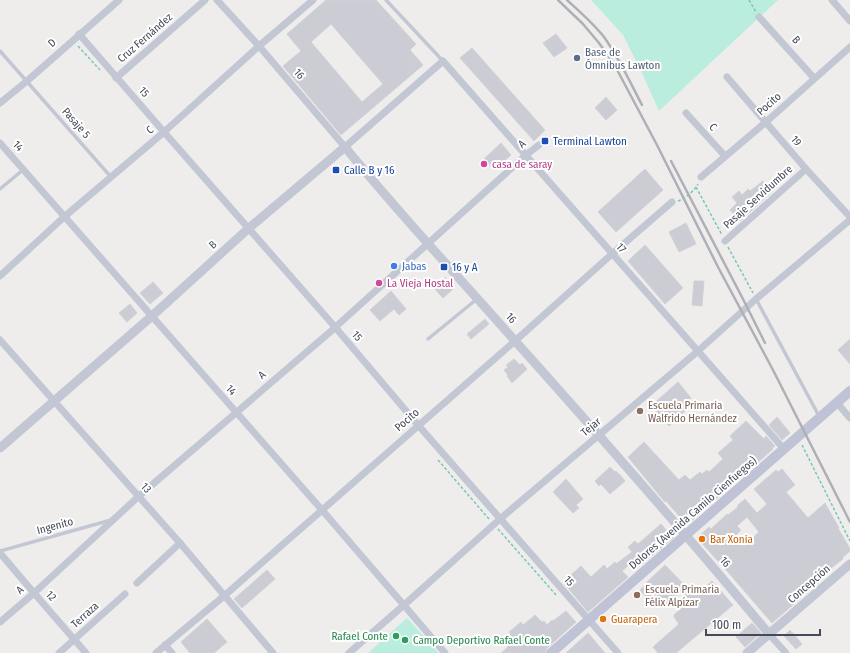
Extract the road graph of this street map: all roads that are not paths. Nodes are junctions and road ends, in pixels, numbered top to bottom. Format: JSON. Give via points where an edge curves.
{"nodes":[{"id":1,"x":119,"y":0,"type":"edge"},
{"id":2,"x":205,"y":0,"type":"edge"},
{"id":3,"x":218,"y":0,"type":"edge"},
{"id":4,"x":312,"y":0,"type":"edge"},
{"id":5,"x":386,"y":0,"type":"edge"},
{"id":6,"x":832,"y":0,"type":"edge"},
{"id":7,"x":759,"y":17,"type":"road end"},
{"id":8,"x":850,"y":21,"type":"edge"},
{"id":9,"x":79,"y":34,"type":"junction"},
{"id":10,"x":260,"y":46,"type":"junction"},
{"id":11,"x":850,"y":47,"type":"edge"},
{"id":12,"x":0,"y":51,"type":"edge"},
{"id":13,"x":443,"y":61,"type":"junction"},
{"id":14,"x":727,"y":77,"type":"dead end"},
{"id":15,"x":116,"y":78,"type":"junction"},
{"id":16,"x":814,"y":78,"type":"junction"},
{"id":17,"x":26,"y":81,"type":"junction"},
{"id":18,"x":0,"y":103,"type":"edge"},
{"id":19,"x":686,"y":113,"type":"dead end"},
{"id":20,"x":766,"y":122,"type":"junction"},
{"id":21,"x":164,"y":132,"type":"junction"},
{"id":22,"x":0,"y":143,"type":"edge"},
{"id":23,"x":538,"y":145,"type":"dead end"},
{"id":24,"x":344,"y":147,"type":"junction"},
{"id":25,"x":526,"y":155,"type":"junction"},
{"id":26,"x":725,"y":156,"type":"junction"},
{"id":27,"x":24,"y":169,"type":"junction"},
{"id":28,"x":806,"y":169,"type":"junction"},
{"id":29,"x":111,"y":177,"type":"junction"},
{"id":30,"x":701,"y":177,"type":"road end"},
{"id":31,"x":0,"y":189,"type":"edge"},
{"id":32,"x":672,"y":202,"type":"road end"},
{"id":33,"x":64,"y":217,"type":"junction"},
{"id":34,"x":850,"y":217,"type":"edge"},
{"id":35,"x":850,"y":220,"type":"edge"},
{"id":36,"x":249,"y":228,"type":"junction"},
{"id":37,"x":725,"y":241,"type":"dead end"},
{"id":38,"x":428,"y":244,"type":"junction"},
{"id":39,"x":612,"y":254,"type":"junction"},
{"id":40,"x":0,"y":276,"type":"edge"},
{"id":41,"x":478,"y":298,"type":"junction"},
{"id":42,"x":756,"y":299,"type":"junction"},
{"id":43,"x":152,"y":316,"type":"junction"},
{"id":44,"x":335,"y":327,"type":"junction"},
{"id":45,"x":428,"y":339,"type":"dead end"},
{"id":46,"x":0,"y":340,"type":"edge"},
{"id":47,"x":515,"y":340,"type":"junction"},
{"id":48,"x":698,"y":351,"type":"junction"},
{"id":49,"x":850,"y":391,"type":"edge"},
{"id":50,"x":54,"y":400,"type":"junction"},
{"id":51,"x":836,"y":403,"type":"junction"},
{"id":52,"x":236,"y":412,"type":"junction"},
{"id":53,"x":820,"y":417,"type":"junction"},
{"id":54,"x":850,"y":418,"type":"edge"},
{"id":55,"x":418,"y":425,"type":"junction"},
{"id":56,"x":599,"y":435,"type":"junction"},
{"id":57,"x":0,"y":448,"type":"edge"},
{"id":58,"x":784,"y":449,"type":"junction"},
{"id":59,"x":138,"y":496,"type":"junction"},
{"id":60,"x":322,"y":510,"type":"junction"},
{"id":61,"x":114,"y":519,"type":"junction"},
{"id":62,"x":500,"y":519,"type":"junction"},
{"id":63,"x":687,"y":535,"type":"junction"},
{"id":64,"x":180,"y":543,"type":"junction"},
{"id":65,"x":0,"y":552,"type":"edge"},
{"id":66,"x":850,"y":564,"type":"edge"},
{"id":67,"x":137,"y":583,"type":"dead end"},
{"id":68,"x":34,"y":594,"type":"junction"},
{"id":69,"x":125,"y":594,"type":"dead end"},
{"id":70,"x":224,"y":596,"type":"junction"},
{"id":71,"x":404,"y":605,"type":"junction"},
{"id":72,"x":589,"y":620,"type":"junction"},
{"id":73,"x":0,"y":622,"type":"edge"},
{"id":74,"x":769,"y":634,"type":"junction"},
{"id":75,"x":74,"y":640,"type":"junction"},
{"id":76,"x":165,"y":645,"type":"junction"},
{"id":77,"x":59,"y":653,"type":"edge"},
{"id":78,"x":86,"y":653,"type":"edge"},
{"id":79,"x":156,"y":653,"type":"edge"},
{"id":80,"x":172,"y":653,"type":"edge"},
{"id":81,"x":273,"y":653,"type":"edge"},
{"id":82,"x":349,"y":653,"type":"edge"},
{"id":83,"x":445,"y":653,"type":"edge"},
{"id":84,"x":551,"y":653,"type":"edge"},
{"id":85,"x":618,"y":653,"type":"edge"},
{"id":86,"x":747,"y":653,"type":"edge"},
{"id":87,"x":786,"y":653,"type":"edge"}],
"edges":[{"from":1,"to":9,"type":"street","name":"D"},
{"from":2,"to":15,"type":"street","name":"Cruz Fernández"},
{"from":3,"to":10,"type":"street","name":"16"},
{"from":4,"to":10,"type":"street","name":"C"},
{"from":5,"to":13,"type":"lane"},
{"from":6,"to":8,"type":"street"},
{"from":7,"to":16,"type":"street","name":"B"},
{"from":9,"to":15,"type":"street","name":"15"},
{"from":9,"to":17,"type":"street","name":"D"},
{"from":10,"to":21,"type":"street","name":"C"},
{"from":10,"to":24,"type":"street","name":"16"},
{"from":11,"to":16,"type":"street","name":"Pocito"},
{"from":12,"to":17,"type":"lane","name":"Pasaje 5"},
{"from":13,"to":24,"type":"street","name":"B"},
{"from":13,"to":25,"type":"street","name":"17"},
{"from":14,"to":20,"type":"street","name":"19"},
{"from":15,"to":21,"type":"street","name":"15"},
{"from":16,"to":20,"type":"street","name":"Pocito"},
{"from":17,"to":18,"type":"street","name":"D"},
{"from":17,"to":29,"type":"lane","name":"Pasaje 5"},
{"from":19,"to":26,"type":"street","name":"C"},
{"from":20,"to":26,"type":"street","name":"Pocito"},
{"from":20,"to":28,"type":"street","name":"19"},
{"from":21,"to":29,"type":"street","name":"C"},
{"from":21,"to":36,"type":"street","name":"15"},
{"from":22,"to":27,"type":"street","name":"14"},
{"from":23,"to":25,"type":"street","name":"A"},
{"from":24,"to":36,"type":"street","name":"B"},
{"from":24,"to":38,"type":"street","name":"16"},
{"from":25,"to":38,"type":"street","name":"A"},
{"from":25,"to":39,"type":"street","name":"17"},
{"from":26,"to":30,"type":"street","name":"Pocito"},
{"from":27,"to":31,"type":"lane"},
{"from":27,"to":33,"type":"street","name":"14"},
{"from":28,"to":34,"type":"street","name":"19"},
{"from":28,"to":37,"type":"street","name":"Pasaje Servidumbre"},
{"from":29,"to":33,"type":"street","name":"C"},
{"from":32,"to":39,"type":"street","name":"Pocito"},
{"from":33,"to":40,"type":"street","name":"C"},
{"from":33,"to":43,"type":"street","name":"14"},
{"from":35,"to":42,"type":"street","name":"Tejar"},
{"from":36,"to":43,"type":"street","name":"B"},
{"from":36,"to":44,"type":"street","name":"15"},
{"from":38,"to":41,"type":"street","name":"16"},
{"from":38,"to":44,"type":"street","name":"A"},
{"from":39,"to":47,"type":"street","name":"Pocito"},
{"from":39,"to":48,"type":"street","name":"17"},
{"from":41,"to":45,"type":"lane"},
{"from":41,"to":47,"type":"street","name":"16"},
{"from":42,"to":48,"type":"street","name":"Tejar"},
{"from":42,"to":53,"type":"lane"},
{"from":43,"to":50,"type":"street","name":"B"},
{"from":43,"to":52,"type":"street","name":"14"},
{"from":44,"to":52,"type":"street","name":"A"},
{"from":44,"to":55,"type":"street","name":"15"},
{"from":46,"to":50,"type":"street","name":"13"},
{"from":47,"to":55,"type":"street","name":"Pocito"},
{"from":47,"to":56,"type":"street","name":"16"},
{"from":48,"to":56,"type":"street","name":"Tejar"},
{"from":48,"to":58,"type":"street","name":"17"},
{"from":49,"to":51,"type":"main road","name":"Dolores (Avenida Camilo Cienfuegos)"},
{"from":50,"to":57,"type":"street","name":"B"},
{"from":50,"to":59,"type":"street","name":"13"},
{"from":51,"to":53,"type":"main road","name":"Dolores (Avenida Camilo Cienfuegos)"},
{"from":51,"to":54,"type":"street"},
{"from":52,"to":59,"type":"street","name":"A"},
{"from":52,"to":60,"type":"street","name":"14"},
{"from":53,"to":58,"type":"main road","name":"Dolores (Avenida Camilo Cienfuegos)"},
{"from":55,"to":60,"type":"street","name":"Pocito"},
{"from":55,"to":62,"type":"street","name":"15"},
{"from":56,"to":62,"type":"street","name":"Tejar"},
{"from":56,"to":63,"type":"street","name":"16"},
{"from":58,"to":63,"type":"main road","name":"Dolores (Avenida Camilo Cienfuegos)"},
{"from":59,"to":61,"type":"street","name":"A"},
{"from":59,"to":64,"type":"street","name":"13"},
{"from":60,"to":70,"type":"street","name":"Pocito"},
{"from":60,"to":71,"type":"street","name":"14"},
{"from":61,"to":65,"type":"lane","name":"Ingenito"},
{"from":61,"to":68,"type":"street","name":"A"},
{"from":62,"to":71,"type":"street","name":"Tejar"},
{"from":62,"to":72,"type":"street","name":"15"},
{"from":63,"to":72,"type":"main road","name":"Dolores (Avenida Camilo Cienfuegos)"},
{"from":63,"to":74,"type":"street","name":"16"},
{"from":64,"to":67,"type":"street"},
{"from":64,"to":70,"type":"street","name":"13"},
{"from":65,"to":68,"type":"street","name":"12"},
{"from":66,"to":74,"type":"street","name":"Concepción"},
{"from":68,"to":73,"type":"street","name":"A"},
{"from":68,"to":75,"type":"street","name":"12"},
{"from":69,"to":75,"type":"street","name":"Terraza"},
{"from":70,"to":76,"type":"street","name":"Pocito"},
{"from":70,"to":81,"type":"street","name":"13"},
{"from":71,"to":82,"type":"street","name":"Tejar"},
{"from":71,"to":83,"type":"street","name":"14"},
{"from":72,"to":84,"type":"main road","name":"Dolores (Avenida Camilo Cienfuegos)"},
{"from":72,"to":85,"type":"street","name":"15"},
{"from":74,"to":86,"type":"street","name":"Concepción"},
{"from":74,"to":87,"type":"street","name":"16"},
{"from":75,"to":77,"type":"street","name":"Terraza"},
{"from":75,"to":78,"type":"street","name":"12"},
{"from":76,"to":79,"type":"street","name":"Pocito"},
{"from":76,"to":80,"type":"street"}]}
